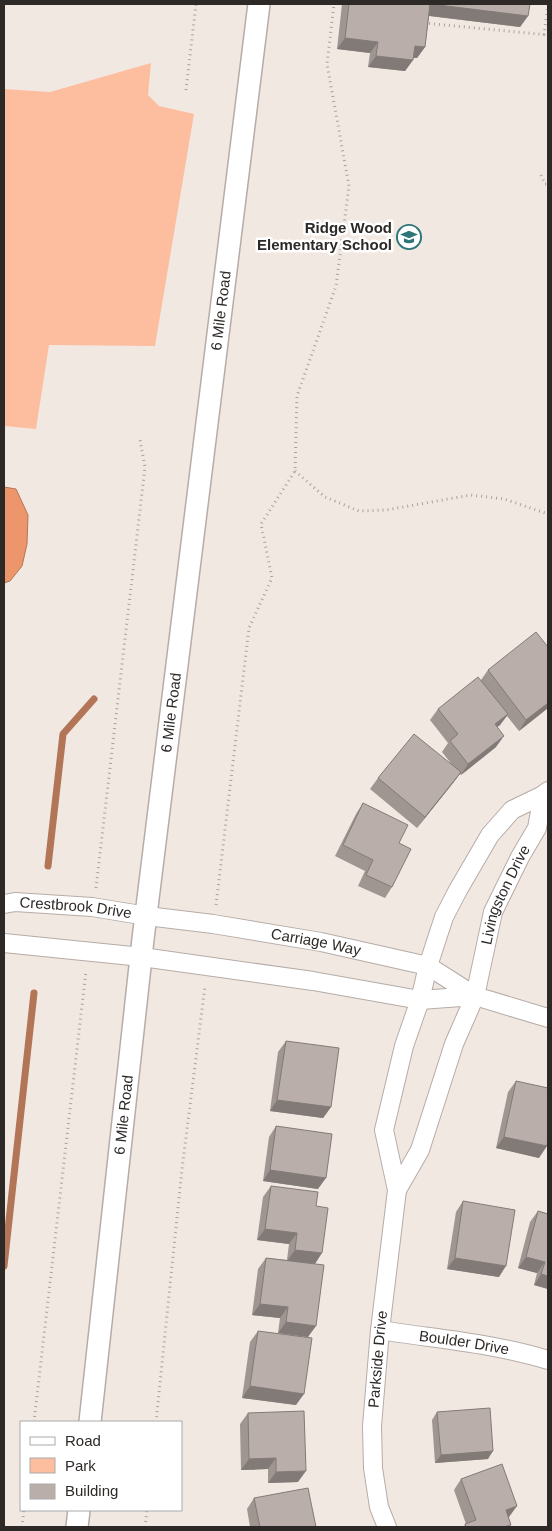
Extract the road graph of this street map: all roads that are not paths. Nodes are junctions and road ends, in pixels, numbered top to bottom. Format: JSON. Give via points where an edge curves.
{"nodes":[{"id":1,"x":259,"y":4,"type":"edge"},
{"id":2,"x":546,"y":793,"type":"edge"},
{"id":3,"x":4,"y":904,"type":"edge"},
{"id":4,"x":147,"y":916,"type":"junction"},
{"id":5,"x":4,"y":943,"type":"edge"},
{"id":6,"x":142,"y":957,"type":"junction"},
{"id":7,"x":428,"y":966,"type":"junction"},
{"id":8,"x":475,"y":996,"type":"junction"},
{"id":9,"x":420,"y":1000,"type":"junction"},
{"id":10,"x":548,"y":1018,"type":"edge"},
{"id":11,"x":398,"y":1190,"type":"junction"},
{"id":12,"x":380,"y":1330,"type":"junction"},
{"id":13,"x":548,"y":1360,"type":"edge"},
{"id":14,"x":90,"y":1421,"type":"edge"},
{"id":15,"x":80,"y":1511,"type":"edge"},
{"id":16,"x":77,"y":1527,"type":"edge"},
{"id":17,"x":387,"y":1527,"type":"edge"}],
"edges":[{"from":1,"to":4,"type":"street","name":"6 Mile Road"},
{"from":2,"to":7,"type":"street","name":"Livingston Drive","via":[[512,810],[490,835],[444,917]]},
{"from":2,"to":8,"type":"street","name":"Livingston Drive","via":[[537,828],[493,912]]},
{"from":3,"to":4,"type":"street","name":"Crestbrook Drive","via":[[92,907]]},
{"from":4,"to":6,"type":"street","name":"6 Mile Road"},
{"from":4,"to":7,"type":"street","name":"Carriage Way","via":[[321,942]]},
{"from":5,"to":6,"type":"street"},
{"from":6,"to":9,"type":"street","name":"Carriage Way"},
{"from":6,"to":14,"type":"street","name":"6 Mile Road"},
{"from":7,"to":8,"type":"street","name":"Carriage Way"},
{"from":7,"to":9,"type":"street","name":"Parkside Drive"},
{"from":8,"to":9,"type":"street","name":"Carriage Way"},
{"from":8,"to":10,"type":"street","name":"Carriage Way"},
{"from":8,"to":11,"type":"street","name":"Parkside Drive","via":[[454,1044],[420,1150]]},
{"from":9,"to":11,"type":"street","name":"Parkside Drive","via":[[404,1046],[384,1130]]},
{"from":11,"to":12,"type":"street","name":"Parkside Drive"},
{"from":12,"to":13,"type":"street","name":"Boulder Drive","via":[[465,1341]]},
{"from":12,"to":17,"type":"street","name":"Parkside Drive","via":[[372,1426],[373,1468],[378,1507]]},
{"from":15,"to":16,"type":"street"}]}
